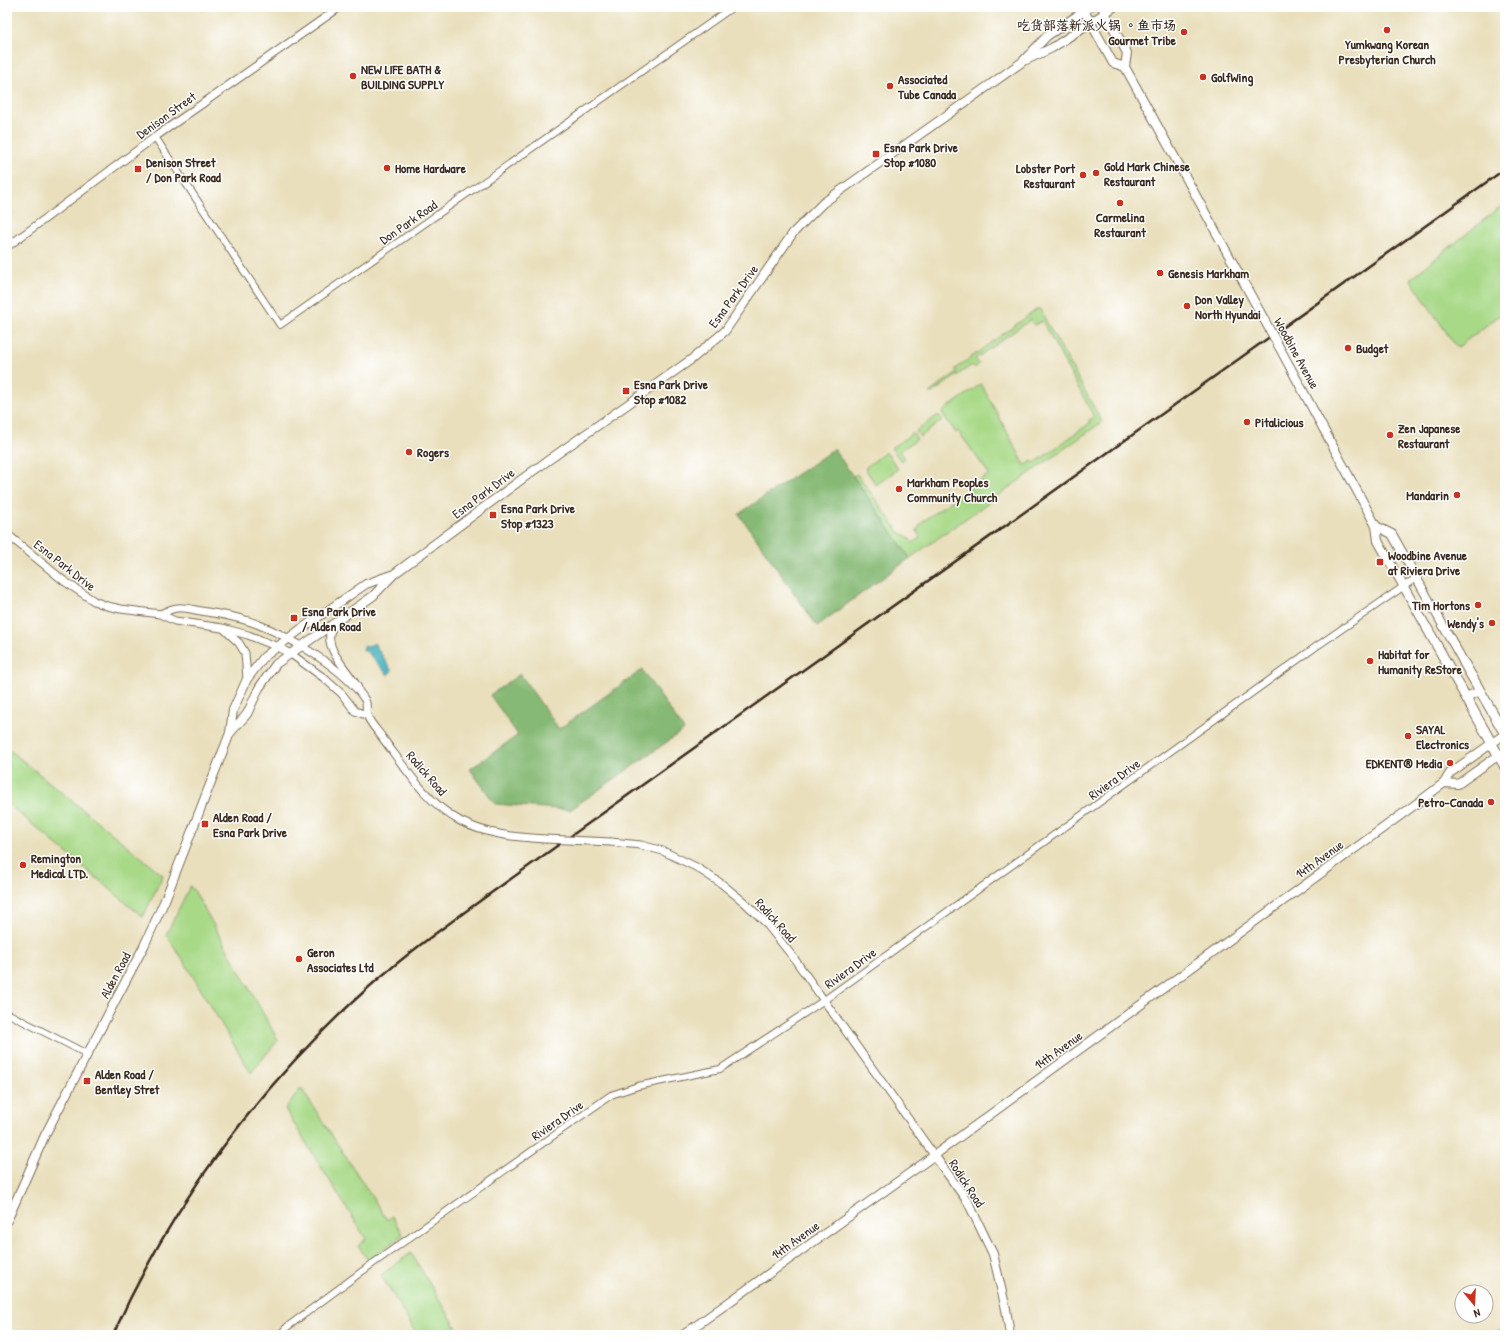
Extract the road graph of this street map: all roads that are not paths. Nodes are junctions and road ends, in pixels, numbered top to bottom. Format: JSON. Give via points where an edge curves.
{"nodes":[{"id":1,"x":340,"y":7,"type":"edge"},
{"id":2,"x":733,"y":7,"type":"edge"},
{"id":3,"x":1114,"y":7,"type":"edge"},
{"id":4,"x":1085,"y":8,"type":"edge"},
{"id":5,"x":1103,"y":10,"type":"edge"},
{"id":6,"x":1091,"y":22,"type":"junction"},
{"id":7,"x":1022,"y":62,"type":"junction"},
{"id":8,"x":1125,"y":67,"type":"junction"},
{"id":9,"x":155,"y":137,"type":"junction"},
{"id":10,"x":7,"y":247,"type":"edge"},
{"id":11,"x":1376,"y":526,"type":"junction"},
{"id":12,"x":7,"y":534,"type":"edge"},
{"id":13,"x":394,"y":574,"type":"junction"},
{"id":14,"x":1416,"y":578,"type":"junction"},
{"id":15,"x":1403,"y":587,"type":"junction"},
{"id":16,"x":160,"y":614,"type":"junction"},
{"id":17,"x":341,"y":618,"type":"junction"},
{"id":18,"x":222,"y":628,"type":"junction"},
{"id":19,"x":1427,"y":628,"type":"joint"},
{"id":20,"x":288,"y":639,"type":"junction"},
{"id":21,"x":278,"y":647,"type":"junction"},
{"id":22,"x":301,"y":647,"type":"junction"},
{"id":23,"x":291,"y":654,"type":"junction"},
{"id":24,"x":1464,"y":663,"type":"joint"},
{"id":25,"x":247,"y":679,"type":"junction"},
{"id":26,"x":1480,"y":691,"type":"junction"},
{"id":27,"x":1466,"y":697,"type":"junction"},
{"id":28,"x":366,"y":702,"type":"junction"},
{"id":29,"x":366,"y":714,"type":"junction"},
{"id":30,"x":230,"y":733,"type":"junction"},
{"id":31,"x":1505,"y":734,"type":"edge"},
{"id":32,"x":1492,"y":743,"type":"junction"},
{"id":33,"x":1502,"y":753,"type":"edge"},
{"id":34,"x":1505,"y":767,"type":"edge"},
{"id":35,"x":1444,"y":783,"type":"junction"},
{"id":36,"x":823,"y":1001,"type":"junction"},
{"id":37,"x":7,"y":1013,"type":"edge"},
{"id":38,"x":87,"y":1054,"type":"junction"},
{"id":39,"x":934,"y":1155,"type":"junction"},
{"id":40,"x":7,"y":1222,"type":"edge"},
{"id":41,"x":279,"y":1335,"type":"edge"},
{"id":42,"x":683,"y":1335,"type":"edge"},
{"id":43,"x":1010,"y":1335,"type":"edge"}],
"edges":[{"from":1,"to":9,"type":"street","name":"Denison Street"},
{"from":2,"to":9,"type":"street","name":"Don Park Road","via":[[280,325]]},
{"from":3,"to":5,"type":"main road","name":"Esna Park Drive"},
{"from":4,"to":6,"type":"main road","name":"Woodbine Avenue"},
{"from":4,"to":7,"type":"main road","name":"Esna Park Drive","via":[[1047,36]]},
{"from":5,"to":6,"type":"main road","name":"Esna Park Drive"},
{"from":5,"to":8,"type":"main road","name":"Woodbine Avenue","via":[[1127,53]]},
{"from":6,"to":7,"type":"main road","name":"Esna Park Drive","via":[[1052,48]]},
{"from":6,"to":8,"type":"main road","name":"Woodbine Avenue","via":[[1114,63]]},
{"from":7,"to":13,"type":"main road","name":"Esna Park Drive","via":[[824,203],[793,233],[725,331],[692,359],[533,471]]},
{"from":8,"to":11,"type":"main road","name":"Woodbine Avenue","bridge":true},
{"from":9,"to":10,"type":"street","name":"Denison Street"},
{"from":11,"to":14,"type":"main road","via":[[1392,534]]},
{"from":11,"to":15,"type":"main road","name":"Woodbine Avenue","via":[[1378,541]]},
{"from":12,"to":16,"type":"street","name":"Esna Park Drive","via":[[64,581],[94,601],[121,609]]},
{"from":13,"to":17,"type":"main road","name":"Esna Park Drive","via":[[373,596]]},
{"from":13,"to":20,"type":"main road","name":"Esna Park Drive","via":[[366,584]]},
{"from":14,"to":15,"type":"street","name":"Riviera Drive"},
{"from":14,"to":24,"type":"main road"},
{"from":15,"to":19,"type":"main road","name":"Woodbine Avenue"},
{"from":15,"to":36,"type":"street","name":"Riviera Drive"},
{"from":16,"to":18,"type":"street","name":"Esna Park Drive","via":[[175,621]]},
{"from":16,"to":20,"type":"street","name":"Esna Park Drive","via":[[178,608],[222,614],[273,630]]},
{"from":17,"to":22,"type":"main road","name":"Esna Park Drive"},
{"from":17,"to":28,"type":"street","via":[[331,631],[330,643],[334,656],[353,679]]},
{"from":18,"to":21,"type":"street","name":"Esna Park Drive"},
{"from":18,"to":25,"type":"street","via":[[239,643],[245,653]]},
{"from":19,"to":27,"type":"main road","name":"Woodbine Avenue"},
{"from":20,"to":21,"type":"main road","name":"Alden Road"},
{"from":20,"to":22,"type":"street","name":"Esna Park Drive"},
{"from":21,"to":23,"type":"street","name":"Esna Park Drive"},
{"from":21,"to":25,"type":"main road","name":"Alden Road","via":[[264,657]]},
{"from":22,"to":23,"type":"main road","name":"Esna Park Drive"},
{"from":22,"to":28,"type":"street","via":[[332,666]]},
{"from":23,"to":29,"type":"street","name":"Rodick Road","via":[[342,694],[355,711]]},
{"from":23,"to":30,"type":"main road","name":"Alden Road","via":[[276,664],[259,688],[247,714]]},
{"from":24,"to":26,"type":"main road"},
{"from":25,"to":30,"type":"main road","name":"Alden Road","via":[[233,710]]},
{"from":26,"to":27,"type":"main road"},
{"from":26,"to":31,"type":"main road"},
{"from":27,"to":32,"type":"main road","name":"Woodbine Avenue"},
{"from":28,"to":29,"type":"street"},
{"from":29,"to":36,"type":"street","name":"Rodick Road","bridge":true,"via":[[424,792],[460,821],[499,834],[641,845],[663,851],[696,867],[722,884],[765,922]]},
{"from":30,"to":38,"type":"main road","name":"Alden Road","via":[[165,900],[144,946]]},
{"from":31,"to":32,"type":"main road","name":"14th Avenue"},
{"from":32,"to":33,"type":"main road","name":"Woodbine Avenue"},
{"from":32,"to":35,"type":"main road","name":"14th Avenue","via":[[1450,773]]},
{"from":33,"to":34,"type":"main road","name":"Woodbine Avenue"},
{"from":33,"to":35,"type":"main road","name":"14th Avenue","via":[[1458,784]]},
{"from":35,"to":39,"type":"main road","name":"14th Avenue"},
{"from":36,"to":39,"type":"street","name":"Rodick Road"},
{"from":36,"to":41,"type":"street","name":"Riviera Drive","via":[[720,1069],[638,1086],[612,1095],[368,1267]]},
{"from":37,"to":38,"type":"street"},
{"from":38,"to":40,"type":"main road","name":"Alden Road","via":[[45,1134]]},
{"from":39,"to":42,"type":"main road","name":"14th Avenue"},
{"from":39,"to":43,"type":"main road","name":"Rodick Road","via":[[968,1202],[993,1254]]}]}
